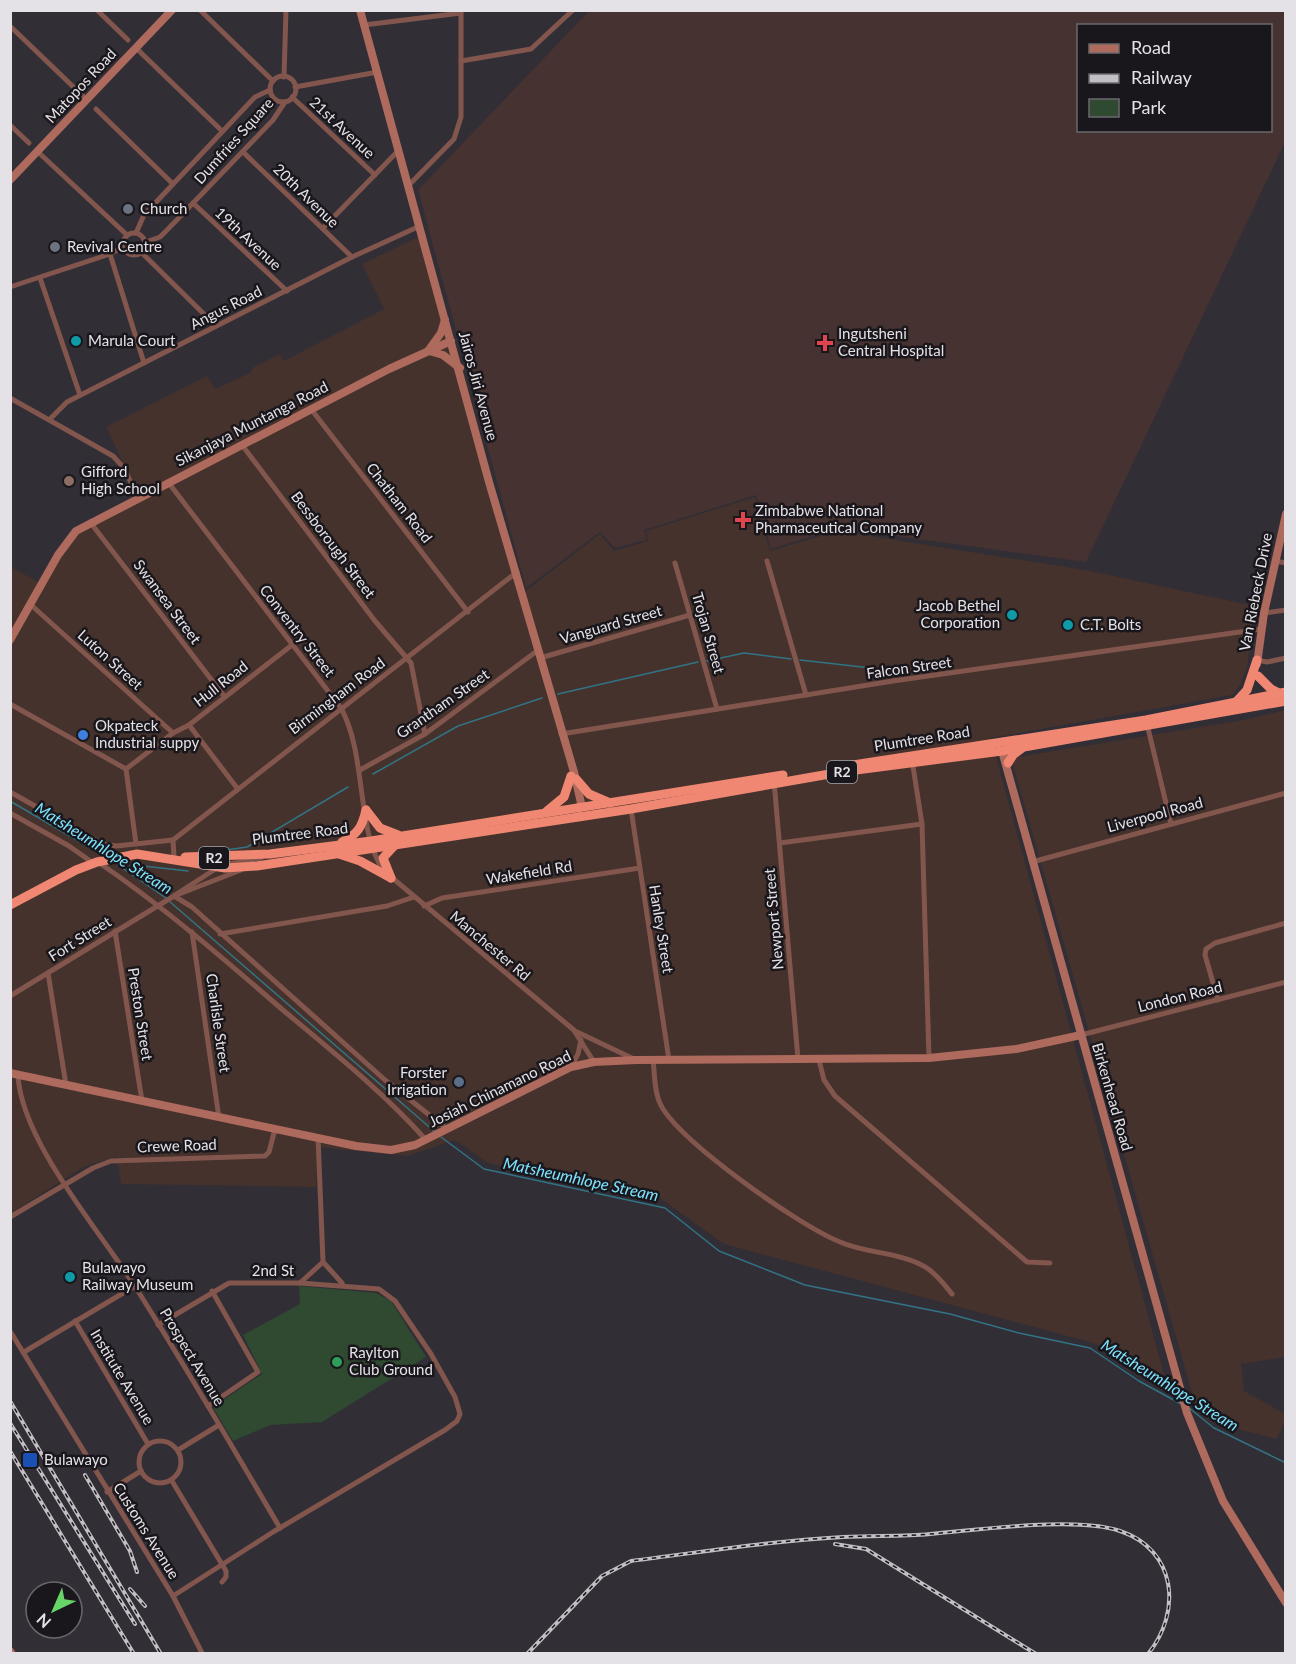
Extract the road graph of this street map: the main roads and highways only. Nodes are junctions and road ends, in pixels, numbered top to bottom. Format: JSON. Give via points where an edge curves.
{"nodes":[{"id":1,"x":1257,"y":660,"type":"road end"},
{"id":2,"x":1258,"y":676,"type":"road end"},
{"id":3,"x":1282,"y":697,"type":"edge"},
{"id":4,"x":1262,"y":699,"type":"junction"},
{"id":5,"x":1234,"y":704,"type":"junction"},
{"id":6,"x":1251,"y":709,"type":"junction"},
{"id":7,"x":1147,"y":723,"type":"junction"},
{"id":8,"x":1013,"y":739,"type":"junction"},
{"id":9,"x":988,"y":748,"type":"junction"},
{"id":10,"x":1023,"y":748,"type":"junction"},
{"id":11,"x":1002,"y":751,"type":"junction"},
{"id":12,"x":614,"y":804,"type":"junction"},
{"id":13,"x":630,"y":805,"type":"junction"},
{"id":14,"x":579,"y":809,"type":"junction"},
{"id":15,"x":542,"y":814,"type":"junction"},
{"id":16,"x":593,"y":815,"type":"junction"},
{"id":17,"x":568,"y":818,"type":"junction"},
{"id":18,"x":402,"y":836,"type":"junction"},
{"id":19,"x":372,"y":844,"type":"junction"},
{"id":20,"x":395,"y":845,"type":"junction"},
{"id":21,"x":337,"y":849,"type":"junction"},
{"id":22,"x":159,"y":856,"type":"junction"},
{"id":23,"x":10,"y":905,"type":"edge"}],
"edges":[{"from":1,"to":5,"type":"highway","via":[[1246,690]]},
{"from":2,"to":3,"type":"highway"},
{"from":3,"to":4,"type":"highway"},
{"from":3,"to":6,"type":"highway","name":"Plumtree Road","number":"R2"},
{"from":4,"to":5,"type":"highway","name":"Plumtree Road","number":"R2"},
{"from":4,"to":6,"type":"highway"},
{"from":5,"to":7,"type":"highway","name":"Plumtree Road","number":"R2"},
{"from":6,"to":7,"type":"highway","name":"Plumtree Road","number":"R2"},
{"from":7,"to":8,"type":"highway","name":"Plumtree Road","number":"R2"},
{"from":7,"to":10,"type":"highway","name":"Plumtree Road","number":"R2"},
{"from":8,"to":9,"type":"highway","name":"Plumtree Road","number":"R2"},
{"from":8,"to":11,"type":"highway"},
{"from":9,"to":10,"type":"highway","via":[[1005,764]]},
{"from":9,"to":11,"type":"highway"},
{"from":9,"to":13,"type":"highway","name":"Plumtree Road","number":"R2"},
{"from":10,"to":11,"type":"highway","name":"Plumtree Road","number":"R2"},
{"from":12,"to":13,"type":"highway","name":"Plumtree Road","number":"R2"},
{"from":12,"to":14,"type":"highway","name":"Plumtree Road","number":"R2"},
{"from":12,"to":15,"type":"highway","via":[[589,794],[573,775],[564,797]]},
{"from":13,"to":16,"type":"highway","name":"Plumtree Road","number":"R2"},
{"from":14,"to":15,"type":"highway","name":"Plumtree Road","number":"R2"},
{"from":14,"to":16,"type":"highway"},
{"from":14,"to":17,"type":"highway"},
{"from":15,"to":18,"type":"highway","name":"Plumtree Road","number":"R2"},
{"from":16,"to":17,"type":"highway","name":"Plumtree Road","number":"R2"},
{"from":17,"to":20,"type":"highway","name":"Plumtree Road","number":"R2"},
{"from":18,"to":19,"type":"highway","name":"Plumtree Road","number":"R2"},
{"from":18,"to":21,"type":"highway","via":[[380,828],[366,810],[358,833]]},
{"from":19,"to":20,"type":"highway","name":"Plumtree Road","number":"R2"},
{"from":19,"to":21,"type":"highway","name":"Plumtree Road","number":"R2"},
{"from":20,"to":21,"type":"highway","via":[[383,858],[391,878]]},
{"from":21,"to":22,"type":"highway","name":"Plumtree Road","number":"R2"},
{"from":21,"to":22,"type":"highway","name":"Plumtree Road","number":"R2","via":[[257,866],[219,867]]},
{"from":22,"to":23,"type":"highway","number":"R2","via":[[137,854],[98,862],[59,877]]}]}
